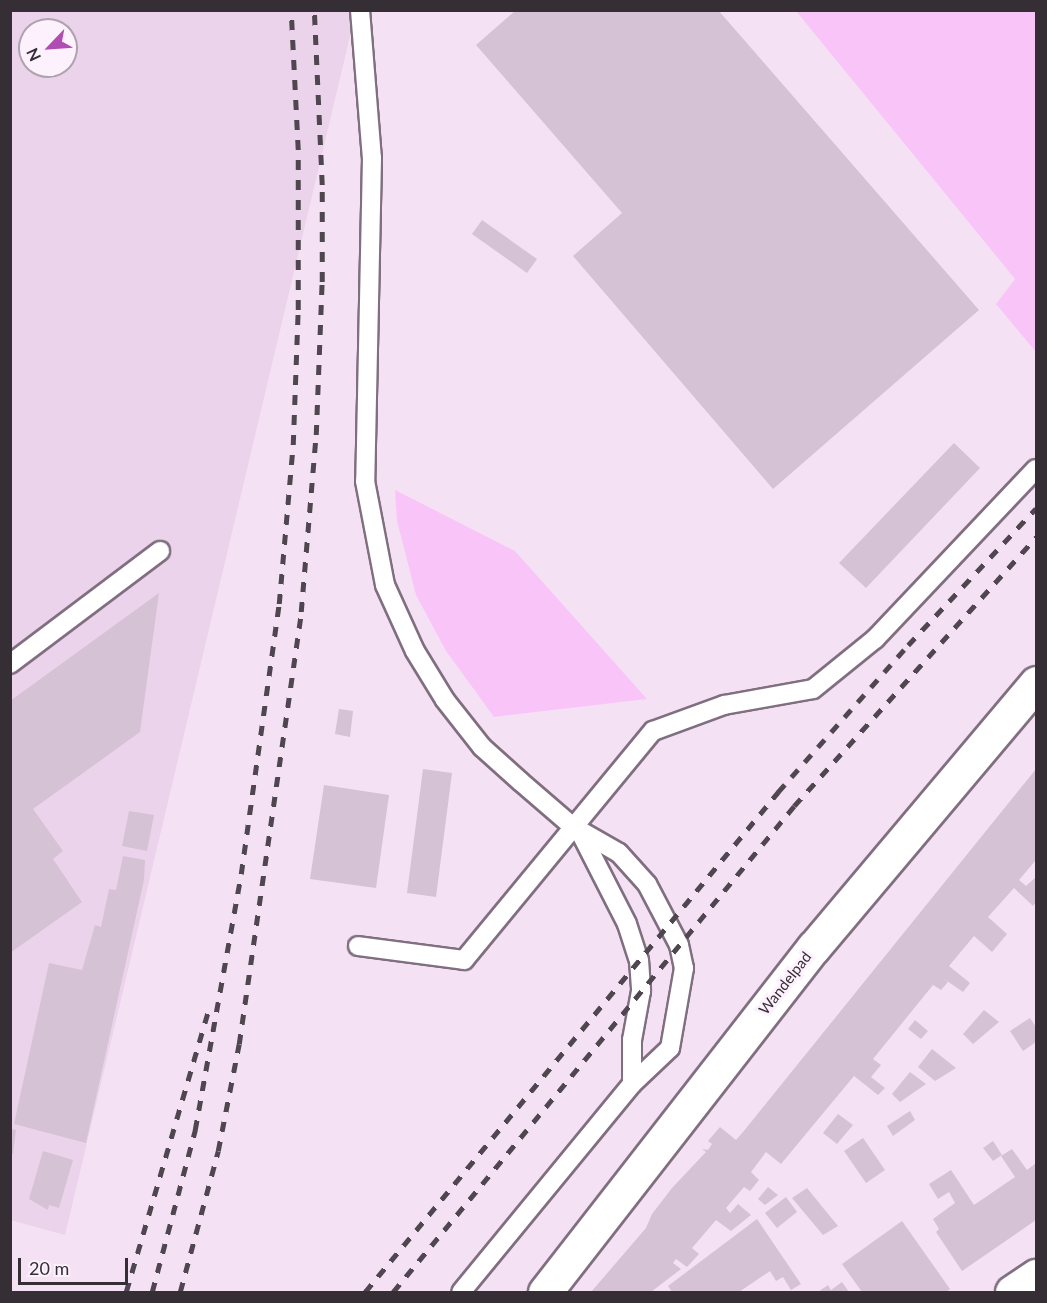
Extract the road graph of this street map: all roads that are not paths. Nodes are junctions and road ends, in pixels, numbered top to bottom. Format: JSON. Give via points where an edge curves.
{"nodes":[{"id":1,"x":360,"y":10,"type":"edge"},
{"id":2,"x":1036,"y":469,"type":"edge"},
{"id":3,"x":160,"y":551,"type":"dead end"},
{"id":4,"x":10,"y":664,"type":"edge"},
{"id":5,"x":1036,"y":684,"type":"edge"},
{"id":6,"x":576,"y":829,"type":"junction"},
{"id":7,"x":358,"y":946,"type":"dead end"},
{"id":8,"x":632,"y":1084,"type":"junction"},
{"id":9,"x":1036,"y":1276,"type":"edge"},
{"id":10,"x":461,"y":1293,"type":"edge"},
{"id":11,"x":545,"y":1293,"type":"edge"},
{"id":12,"x":1012,"y":1293,"type":"edge"}],
"edges":[{"from":1,"to":6,"type":"lane","via":[[372,158],[365,481],[385,585],[415,651],[445,700],[482,747]]},
{"from":2,"to":6,"type":"lane","via":[[874,639],[813,689],[724,705],[653,731]]},
{"from":3,"to":4,"type":"lane"},
{"from":5,"to":11,"type":"street","name":"Wandelpad","via":[[814,947]]},
{"from":6,"to":7,"type":"lane","via":[[464,960]]},
{"from":6,"to":8,"type":"lane","via":[[627,924],[639,960],[641,991],[632,1040]]},
{"from":6,"to":8,"type":"lane","via":[[619,853],[647,885],[684,968],[670,1048]]},
{"from":8,"to":10,"type":"lane"},
{"from":9,"to":12,"type":"street"}]}
